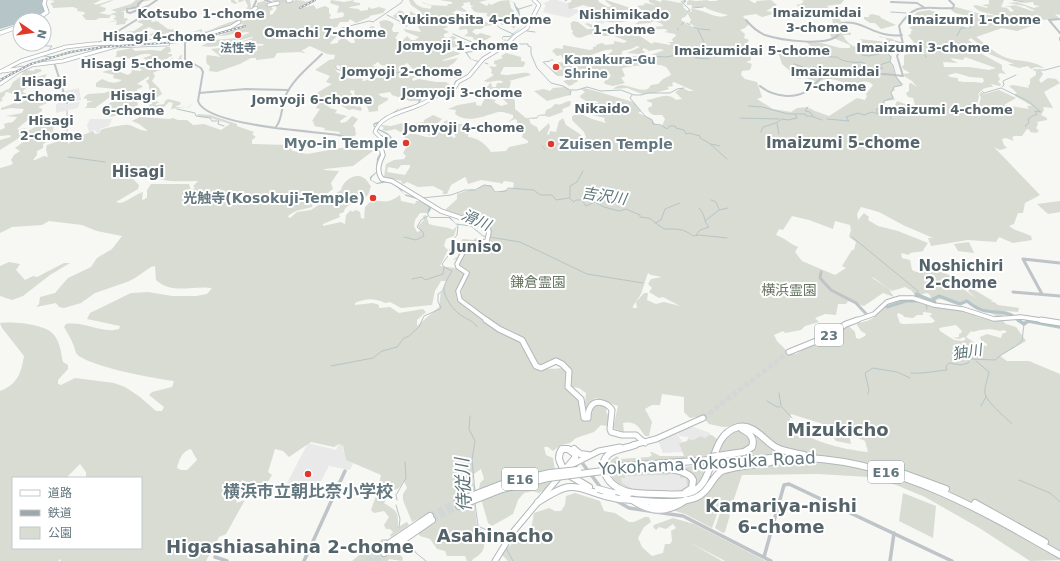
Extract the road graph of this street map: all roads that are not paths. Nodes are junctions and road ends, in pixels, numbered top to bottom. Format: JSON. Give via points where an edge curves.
{"nodes":[{"id":1,"x":45,"y":0,"type":"edge"},
{"id":2,"x":143,"y":0,"type":"edge"},
{"id":3,"x":157,"y":0,"type":"edge"},
{"id":4,"x":252,"y":0,"type":"edge"},
{"id":5,"x":259,"y":0,"type":"edge"},
{"id":6,"x":265,"y":0,"type":"edge"},
{"id":7,"x":534,"y":0,"type":"edge"},
{"id":8,"x":949,"y":0,"type":"edge"},
{"id":9,"x":256,"y":1,"type":"junction"},
{"id":10,"x":891,"y":2,"type":"dead end"},
{"id":11,"x":277,"y":3,"type":"dead end"},
{"id":12,"x":270,"y":4,"type":"joint"},
{"id":13,"x":148,"y":6,"type":"junction"},
{"id":14,"x":924,"y":7,"type":"junction"},
{"id":15,"x":252,"y":11,"type":"tunnel mouth"},
{"id":16,"x":47,"y":12,"type":"edge"},
{"id":17,"x":1060,"y":19,"type":"edge"},
{"id":18,"x":746,"y":20,"type":"dead end"},
{"id":19,"x":237,"y":22,"type":"tunnel mouth"},
{"id":20,"x":12,"y":29,"type":"edge"},
{"id":21,"x":0,"y":33,"type":"edge"},
{"id":22,"x":1060,"y":33,"type":"edge"},
{"id":23,"x":210,"y":35,"type":"junction"},
{"id":24,"x":902,"y":35,"type":"junction"},
{"id":25,"x":185,"y":43,"type":"junction"},
{"id":26,"x":97,"y":44,"type":"junction"},
{"id":27,"x":322,"y":54,"type":"dead end"},
{"id":28,"x":54,"y":62,"type":"junction"},
{"id":29,"x":24,"y":68,"type":"junction"},
{"id":30,"x":0,"y":72,"type":"edge"},
{"id":31,"x":846,"y":74,"type":"tunnel mouth"},
{"id":32,"x":857,"y":75,"type":"tunnel mouth"},
{"id":33,"x":0,"y":84,"type":"edge"},
{"id":34,"x":760,"y":86,"type":"dead end"},
{"id":35,"x":289,"y":90,"type":"junction"},
{"id":36,"x":199,"y":93,"type":"junction"},
{"id":37,"x":67,"y":103,"type":"dead end"},
{"id":38,"x":276,"y":128,"type":"junction"},
{"id":39,"x":382,"y":150,"type":"junction"},
{"id":40,"x":1060,"y":263,"type":"edge"},
{"id":41,"x":821,"y":272,"type":"dead end"},
{"id":42,"x":1013,"y":292,"type":"dead end"},
{"id":43,"x":1042,"y":294,"type":"junction"},
{"id":44,"x":1060,"y":296,"type":"edge"},
{"id":45,"x":869,"y":317,"type":"junction"},
{"id":46,"x":1060,"y":323,"type":"edge"},
{"id":47,"x":789,"y":352,"type":"tunnel mouth"},
{"id":48,"x":703,"y":418,"type":"tunnel mouth"},
{"id":49,"x":645,"y":443,"type":"junction"},
{"id":50,"x":635,"y":445,"type":"junction"},
{"id":51,"x":804,"y":455,"type":"junction"},
{"id":52,"x":588,"y":456,"type":"junction"},
{"id":53,"x":580,"y":460,"type":"junction"},
{"id":54,"x":713,"y":460,"type":"junction"},
{"id":55,"x":850,"y":463,"type":"junction"},
{"id":56,"x":613,"y":469,"type":"junction"},
{"id":57,"x":565,"y":470,"type":"junction"},
{"id":58,"x":345,"y":471,"type":"dead end"},
{"id":59,"x":615,"y":496,"type":"junction"},
{"id":60,"x":645,"y":499,"type":"junction"},
{"id":61,"x":678,"y":499,"type":"junction"},
{"id":62,"x":461,"y":502,"type":"tunnel mouth"},
{"id":63,"x":538,"y":502,"type":"junction"},
{"id":64,"x":431,"y":518,"type":"tunnel mouth"},
{"id":65,"x":894,"y":533,"type":"junction"},
{"id":66,"x":1041,"y":542,"type":"junction"},
{"id":67,"x":383,"y":551,"type":"tunnel mouth"},
{"id":68,"x":1060,"y":551,"type":"edge"},
{"id":69,"x":1060,"y":555,"type":"edge"},
{"id":70,"x":764,"y":557,"type":"junction"},
{"id":71,"x":215,"y":558,"type":"dead end"},
{"id":72,"x":227,"y":561,"type":"edge"},
{"id":73,"x":304,"y":561,"type":"edge"},
{"id":74,"x":495,"y":561,"type":"edge"},
{"id":75,"x":771,"y":561,"type":"edge"},
{"id":76,"x":890,"y":561,"type":"edge"},
{"id":77,"x":952,"y":561,"type":"edge"}],
"edges":[{"from":1,"to":16,"type":"highway"},
{"from":2,"to":13,"type":"street","via":[[138,7],[128,9],[127,12]]},
{"from":3,"to":13,"type":"street"},
{"from":4,"to":9,"type":"street"},
{"from":5,"to":9,"type":"street"},
{"from":6,"to":12,"type":"street"},
{"from":7,"to":39,"type":"main road","via":[[540,4],[529,26],[483,59],[469,76],[418,106],[392,115],[376,128],[376,133],[384,139]]},
{"from":8,"to":14,"type":"street","via":[[954,5],[953,8]]},
{"from":9,"to":15,"type":"street"},
{"from":10,"to":14,"type":"street","via":[[917,3]]},
{"from":11,"to":12,"type":"main road"},
{"from":13,"to":26,"type":"street","via":[[146,14]]},
{"from":14,"to":24,"type":"street","via":[[909,13],[900,26]]},
{"from":17,"to":22,"type":"street","via":[[1049,20]]},
{"from":18,"to":24,"type":"street","via":[[761,33],[786,39],[822,41],[838,35],[842,23],[848,22],[879,34]]},
{"from":19,"to":23,"type":"main road"},
{"from":20,"to":21,"type":"highway"},
{"from":23,"to":25,"type":"main road","via":[[206,39]]},
{"from":23,"to":26,"type":"main road","via":[[185,41]]},
{"from":24,"to":32,"type":"street","via":[[903,44],[897,54],[903,76]]},
{"from":25,"to":28,"type":"main road","via":[[115,46]]},
{"from":25,"to":36,"type":"street","via":[[185,59],[201,68],[203,72]]},
{"from":26,"to":30,"type":"main road","via":[[55,50],[16,63]]},
{"from":27,"to":35,"type":"street"},
{"from":28,"to":29,"type":"main road"},
{"from":28,"to":37,"type":"street"},
{"from":29,"to":30,"type":"main road"},
{"from":29,"to":33,"type":"main road"},
{"from":31,"to":34,"type":"street","via":[[823,77],[808,91],[794,95],[774,94]]},
{"from":35,"to":36,"type":"street","via":[[246,89]]},
{"from":35,"to":38,"type":"street","via":[[282,104],[281,121]]},
{"from":36,"to":38,"type":"street","via":[[200,106],[217,116],[241,123]]},
{"from":38,"to":39,"type":"street","via":[[339,135]]},
{"from":39,"to":49,"type":"main road","via":[[379,162],[380,178],[392,181],[441,211],[484,224],[489,228],[487,241],[467,245],[457,264],[467,272],[458,291],[459,298],[499,329],[522,340],[532,361],[538,367],[556,361],[568,369],[568,387],[580,399],[584,418],[588,418],[588,411],[593,404],[606,404],[612,409],[613,414],[611,432],[625,436],[636,434]]},
{"from":40,"to":43,"type":"street","via":[[1023,259]]},
{"from":41,"to":45,"type":"street","via":[[820,278],[824,283],[857,304]]},
{"from":42,"to":43,"type":"street"},
{"from":43,"to":44,"type":"street"},
{"from":45,"to":46,"type":"main road","number":"23","via":[[890,300],[900,298],[963,309],[989,318]]},
{"from":45,"to":47,"type":"main road","number":"23","via":[[846,324],[826,337]]},
{"from":48,"to":49,"type":"main road"},
{"from":49,"to":50,"type":"main road"},
{"from":50,"to":52,"type":"main road","via":[[609,448]]},
{"from":50,"to":60,"type":"highway","via":[[609,455],[603,466],[606,477],[616,488]]},
{"from":51,"to":54,"type":"highway","name":"Yokohama Yokosuka Road","number":"E16"},
{"from":51,"to":61,"type":"highway","via":[[779,449],[752,429],[737,427],[730,430],[718,444],[702,485]]},
{"from":51,"to":66,"type":"highway","name":"Yokohama Yokosuka Road","number":"E16","via":[[859,462],[915,477],[971,501]]},
{"from":52,"to":53,"type":"main road"},
{"from":52,"to":57,"type":"highway","via":[[569,446],[561,447],[556,458]]},
{"from":53,"to":57,"type":"main road"},
{"from":53,"to":70,"type":"street","via":[[601,488],[623,505],[642,512],[683,516]]},
{"from":54,"to":55,"type":"highway","name":"Yokohama Yokosuka Road","number":"E16","via":[[793,458]]},
{"from":54,"to":56,"type":"highway","name":"Yokohama Yokosuka Road","number":"E16"},
{"from":54,"to":56,"type":"highway","name":"Yokohama Yokosuka Road","number":"E16"},
{"from":54,"to":61,"type":"highway","via":[[750,450],[753,444],[752,435],[739,429],[728,435],[718,450],[708,479],[703,487],[695,494]]},
{"from":55,"to":61,"type":"highway","via":[[806,460],[733,467],[718,474],[698,497]]},
{"from":55,"to":66,"type":"highway","name":"Yokohama Yokosuka Road","number":"E16","via":[[896,474],[944,492]]},
{"from":56,"to":61,"type":"highway","via":[[686,472],[692,478],[693,485],[691,490]]},
{"from":56,"to":62,"type":"highway","name":"Yokohama Yokosuka Road","number":"E16","bridge":true,"via":[[549,476],[490,490]]},
{"from":57,"to":59,"type":"highway","bridge":true,"via":[[581,483]]},
{"from":57,"to":63,"type":"main road"},
{"from":58,"to":73,"type":"street"},
{"from":59,"to":60,"type":"highway"},
{"from":59,"to":60,"type":"highway"},
{"from":59,"to":63,"type":"highway","bridge":true,"via":[[605,496],[567,485]]},
{"from":60,"to":61,"type":"highway"},
{"from":60,"to":61,"type":"highway","via":[[670,496]]},
{"from":63,"to":74,"type":"main road","via":[[513,532]]},
{"from":64,"to":67,"type":"highway"},
{"from":65,"to":70,"type":"street","via":[[787,484],[784,485]]},
{"from":65,"to":76,"type":"street"},
{"from":65,"to":77,"type":"street"},
{"from":66,"to":68,"type":"highway","name":"Yokohama Yokosuka Road","number":"E16"},
{"from":66,"to":69,"type":"highway","name":"Yokohama Yokosuka Road","number":"E16"},
{"from":70,"to":75,"type":"street"},
{"from":71,"to":72,"type":"street"}]}
